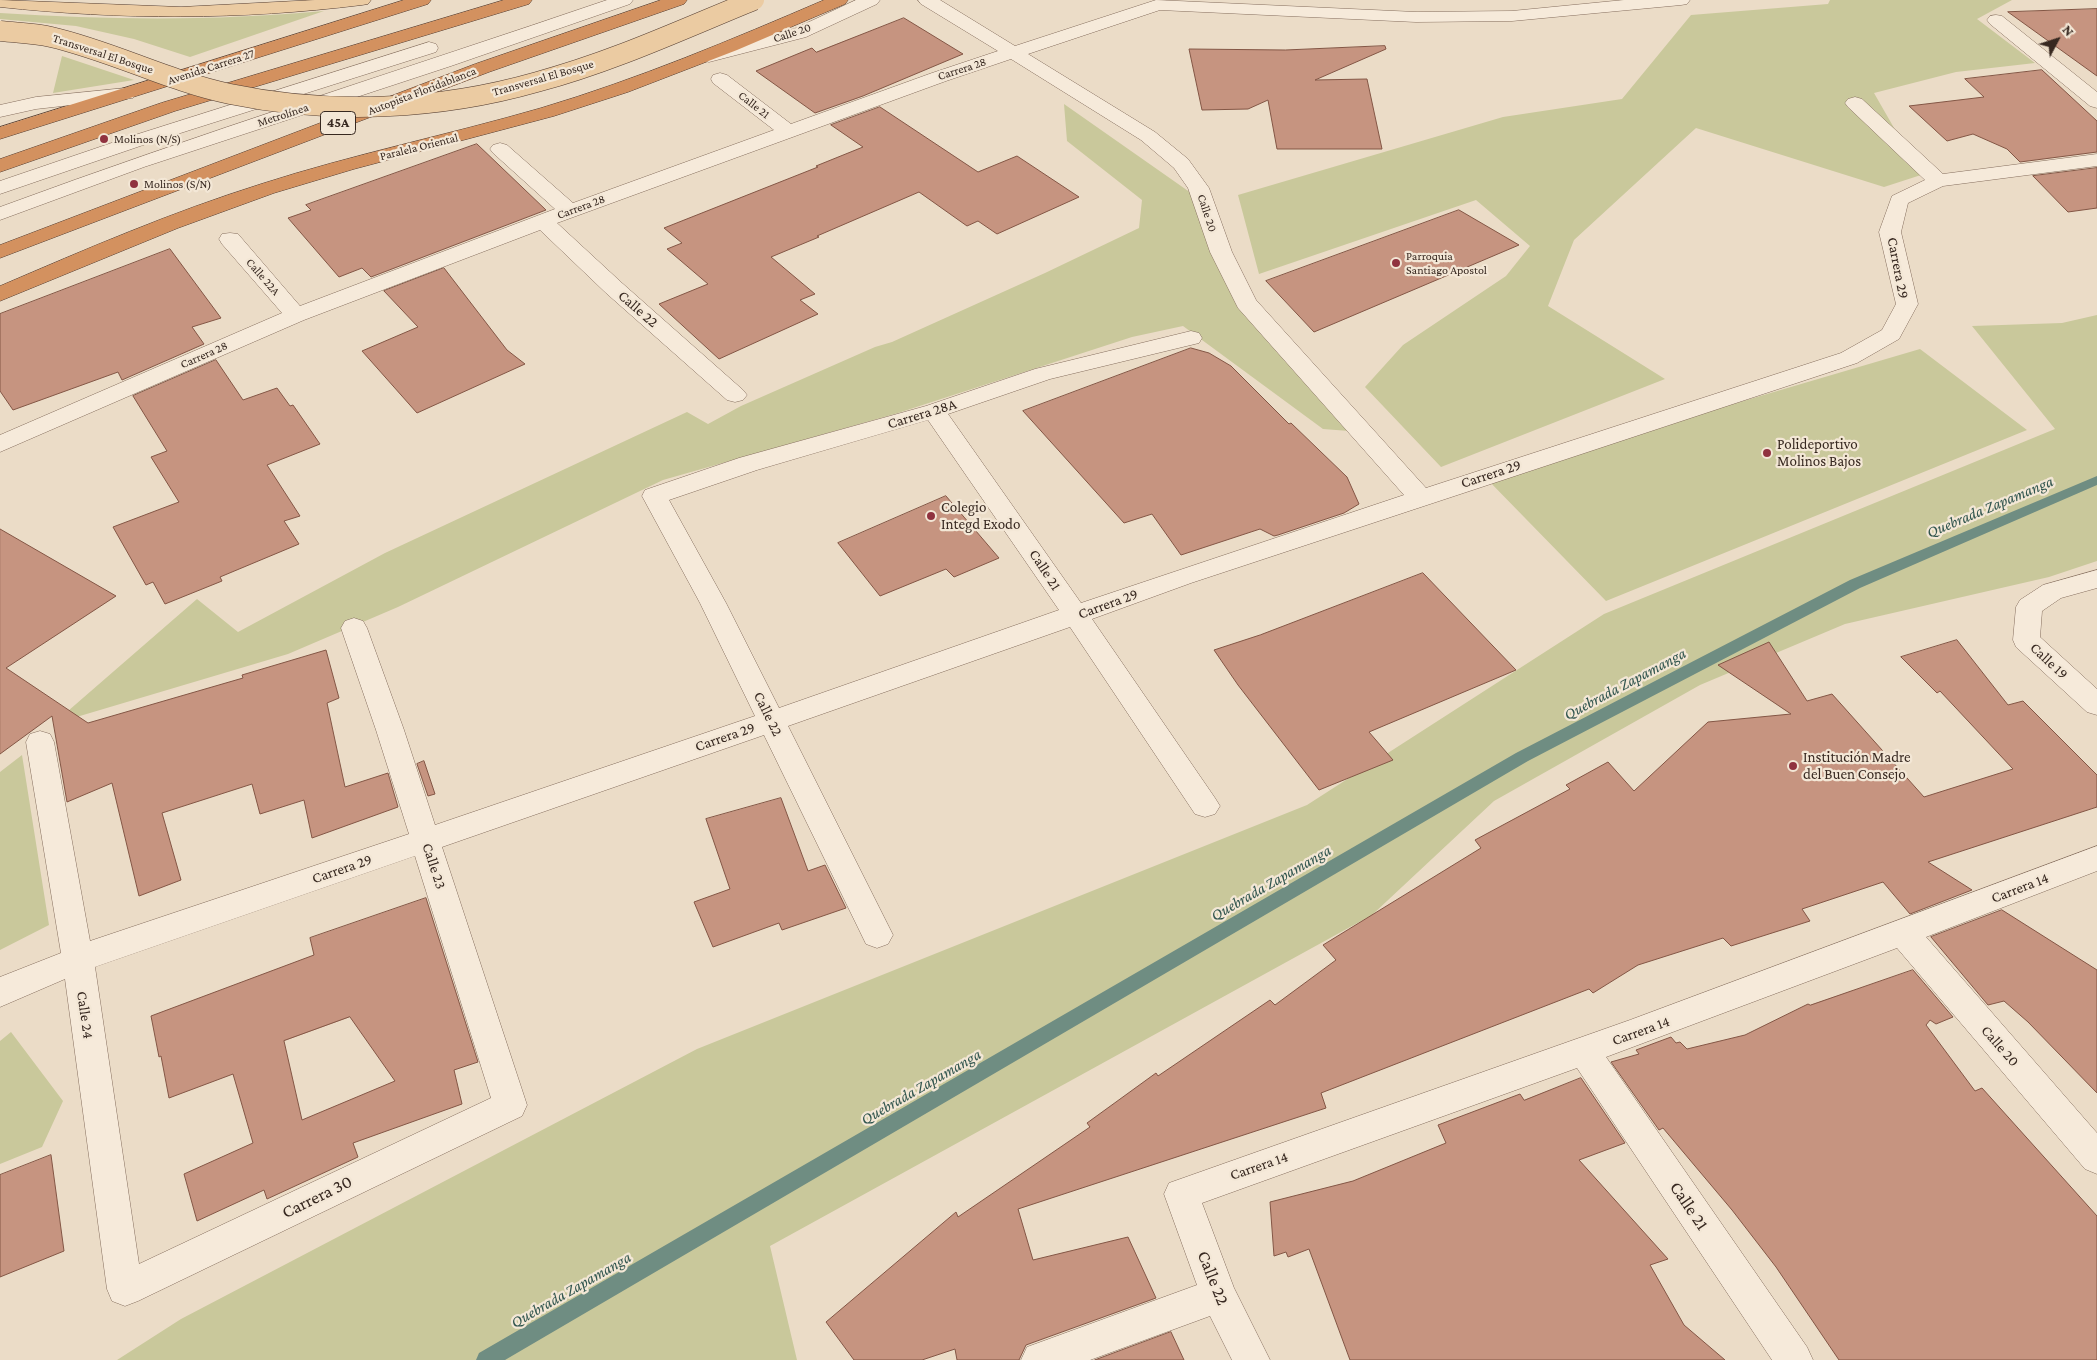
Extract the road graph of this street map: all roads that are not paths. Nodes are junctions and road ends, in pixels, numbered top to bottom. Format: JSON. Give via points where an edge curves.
{"nodes":[{"id":1,"x":362,"y":0,"type":"edge"},
{"id":2,"x":422,"y":0,"type":"edge"},
{"id":3,"x":524,"y":0,"type":"edge"},
{"id":4,"x":581,"y":0,"type":"edge"},
{"id":5,"x":624,"y":0,"type":"edge"},
{"id":6,"x":678,"y":0,"type":"edge"},
{"id":7,"x":754,"y":0,"type":"edge"},
{"id":8,"x":839,"y":0,"type":"edge"},
{"id":9,"x":871,"y":0,"type":"edge"},
{"id":10,"x":928,"y":0,"type":"edge"},
{"id":11,"x":1681,"y":0,"type":"edge"},
{"id":12,"x":0,"y":2,"type":"edge"},
{"id":13,"x":1167,"y":2,"type":"edge"},
{"id":14,"x":1996,"y":20,"type":"dead end"},
{"id":15,"x":0,"y":31,"type":"edge"},
{"id":16,"x":1014,"y":52,"type":"junction"},
{"id":17,"x":709,"y":56,"type":"junction"},
{"id":18,"x":720,"y":79,"type":"dead end"},
{"id":19,"x":126,"y":94,"type":"junction"},
{"id":20,"x":2097,"y":102,"type":"edge"},
{"id":21,"x":1855,"y":104,"type":"dead end"},
{"id":22,"x":0,"y":111,"type":"edge"},
{"id":23,"x":788,"y":131,"type":"junction"},
{"id":24,"x":0,"y":133,"type":"edge"},
{"id":25,"x":500,"y":149,"type":"dead end"},
{"id":26,"x":2097,"y":160,"type":"edge"},
{"id":27,"x":0,"y":166,"type":"edge"},
{"id":28,"x":1938,"y":181,"type":"junction"},
{"id":29,"x":0,"y":188,"type":"edge"},
{"id":30,"x":569,"y":211,"type":"junction"},
{"id":31,"x":0,"y":214,"type":"edge"},
{"id":32,"x":543,"y":221,"type":"junction"},
{"id":33,"x":230,"y":239,"type":"dead end"},
{"id":34,"x":0,"y":252,"type":"edge"},
{"id":35,"x":0,"y":294,"type":"edge"},
{"id":36,"x":296,"y":315,"type":"junction"},
{"id":37,"x":1191,"y":338,"type":"dead end"},
{"id":38,"x":734,"y":394,"type":"dead end"},
{"id":39,"x":934,"y":411,"type":"junction"},
{"id":40,"x":0,"y":444,"type":"edge"},
{"id":41,"x":654,"y":496,"type":"joint"},
{"id":42,"x":1420,"y":498,"type":"junction"},
{"id":43,"x":2097,"y":579,"type":"edge"},
{"id":44,"x":1077,"y":616,"type":"junction"},
{"id":45,"x":354,"y":628,"type":"dead end"},
{"id":46,"x":2097,"y":705,"type":"edge"},
{"id":47,"x":772,"y":721,"type":"junction"},
{"id":48,"x":40,"y":742,"type":"dead end"},
{"id":49,"x":1205,"y":806,"type":"dead end"},
{"id":50,"x":426,"y":841,"type":"junction"},
{"id":51,"x":2097,"y":858,"type":"edge"},
{"id":52,"x":877,"y":934,"type":"dead end"},
{"id":53,"x":1904,"y":934,"type":"junction"},
{"id":54,"x":78,"y":960,"type":"junction"},
{"id":55,"x":0,"y":993,"type":"edge"},
{"id":56,"x":1584,"y":1052,"type":"junction"},
{"id":57,"x":510,"y":1104,"type":"joint"},
{"id":58,"x":2097,"y":1158,"type":"edge"},
{"id":59,"x":1181,"y":1194,"type":"joint"},
{"id":60,"x":125,"y":1289,"type":"joint"},
{"id":61,"x":1219,"y":1295,"type":"junction"},
{"id":62,"x":1040,"y":1360,"type":"edge"},
{"id":63,"x":1251,"y":1360,"type":"edge"},
{"id":64,"x":1794,"y":1360,"type":"edge"}],
"edges":[{"from":1,"to":12,"type":"main road","via":[[254,11],[188,12],[53,8]]},
{"from":2,"to":19,"type":"highway","name":"Avenida Carrera 27"},
{"from":3,"to":27,"type":"highway","via":[[178,104]]},
{"from":4,"to":29,"type":"street","name":"Metrolínea","via":[[160,133]]},
{"from":5,"to":31,"type":"street","name":"Metrolínea","via":[[138,163]]},
{"from":6,"to":34,"type":"highway","name":"Autopista Floridablanca","number":"45A","via":[[482,68]]},
{"from":7,"to":15,"type":"main road","name":"Transversal El Bosque","bridge":true,"via":[[577,70],[506,91],[432,103],[286,104],[228,93],[53,37]]},
{"from":8,"to":17,"type":"highway","name":"Paralela Oriental"},
{"from":9,"to":17,"type":"street","name":"Calle 20","via":[[800,33]]},
{"from":10,"to":16,"type":"street","name":"Calle 20"},
{"from":11,"to":13,"type":"street","via":[[1512,16],[1416,17]]},
{"from":13,"to":16,"type":"street","name":"Carrera 28"},
{"from":14,"to":20,"type":"street"},
{"from":16,"to":23,"type":"street","name":"Carrera 28"},
{"from":16,"to":42,"type":"street","name":"Calle 20","via":[[1175,156],[1203,195],[1213,233],[1246,303]]},
{"from":17,"to":35,"type":"highway","name":"Paralela Oriental","via":[[548,111],[346,165],[228,201]]},
{"from":18,"to":23,"type":"street","name":"Calle 21"},
{"from":19,"to":22,"type":"street"},
{"from":19,"to":24,"type":"highway","name":"Avenida Carrera 27"},
{"from":21,"to":28,"type":"street"},
{"from":23,"to":30,"type":"street","name":"Carrera 28"},
{"from":25,"to":30,"type":"street"},
{"from":26,"to":28,"type":"street","name":"Carrera 29"},
{"from":28,"to":42,"type":"street","name":"Carrera 29","via":[[1899,200],[1890,232],[1907,304],[1891,334],[1849,358]]},
{"from":30,"to":32,"type":"street","name":"Carrera 28"},
{"from":32,"to":36,"type":"street","name":"Carrera 28"},
{"from":32,"to":38,"type":"street","name":"Calle 22"},
{"from":33,"to":36,"type":"street","name":"Calle 22A"},
{"from":36,"to":40,"type":"street","name":"Carrera 28"},
{"from":37,"to":39,"type":"street","name":"Carrera 28A","via":[[1042,374]]},
{"from":39,"to":41,"type":"street","name":"Carrera 28A","via":[[748,464]]},
{"from":39,"to":44,"type":"street","name":"Calle 21"},
{"from":41,"to":47,"type":"street","name":"Calle 22","via":[[713,603]]},
{"from":42,"to":44,"type":"street","name":"Carrera 29","via":[[1182,577]]},
{"from":43,"to":46,"type":"street","name":"Calle 19","via":[[2052,591],[2028,607],[2026,640]]},
{"from":44,"to":47,"type":"street","name":"Carrera 29"},
{"from":44,"to":49,"type":"street","name":"Calle 21"},
{"from":45,"to":50,"type":"street","name":"Calle 23"},
{"from":47,"to":50,"type":"street","name":"Carrera 29"},
{"from":47,"to":52,"type":"street","name":"Calle 22"},
{"from":48,"to":54,"type":"street","name":"Calle 24"},
{"from":50,"to":54,"type":"street","name":"Carrera 29"},
{"from":50,"to":57,"type":"street","name":"Calle 23"},
{"from":51,"to":53,"type":"street","name":"Carrera 14"},
{"from":53,"to":56,"type":"street","name":"Carrera 14"},
{"from":53,"to":58,"type":"street","name":"Calle 20"},
{"from":54,"to":55,"type":"street","name":"Carrera 29"},
{"from":54,"to":60,"type":"street","name":"Calle 24"},
{"from":56,"to":59,"type":"street","name":"Carrera 14"},
{"from":56,"to":64,"type":"street","name":"Calle 21"},
{"from":57,"to":60,"type":"street","name":"Carrera 30"},
{"from":59,"to":61,"type":"street","name":"Calle 22"},
{"from":61,"to":62,"type":"street"},
{"from":61,"to":63,"type":"street","name":"Calle 22"}]}
